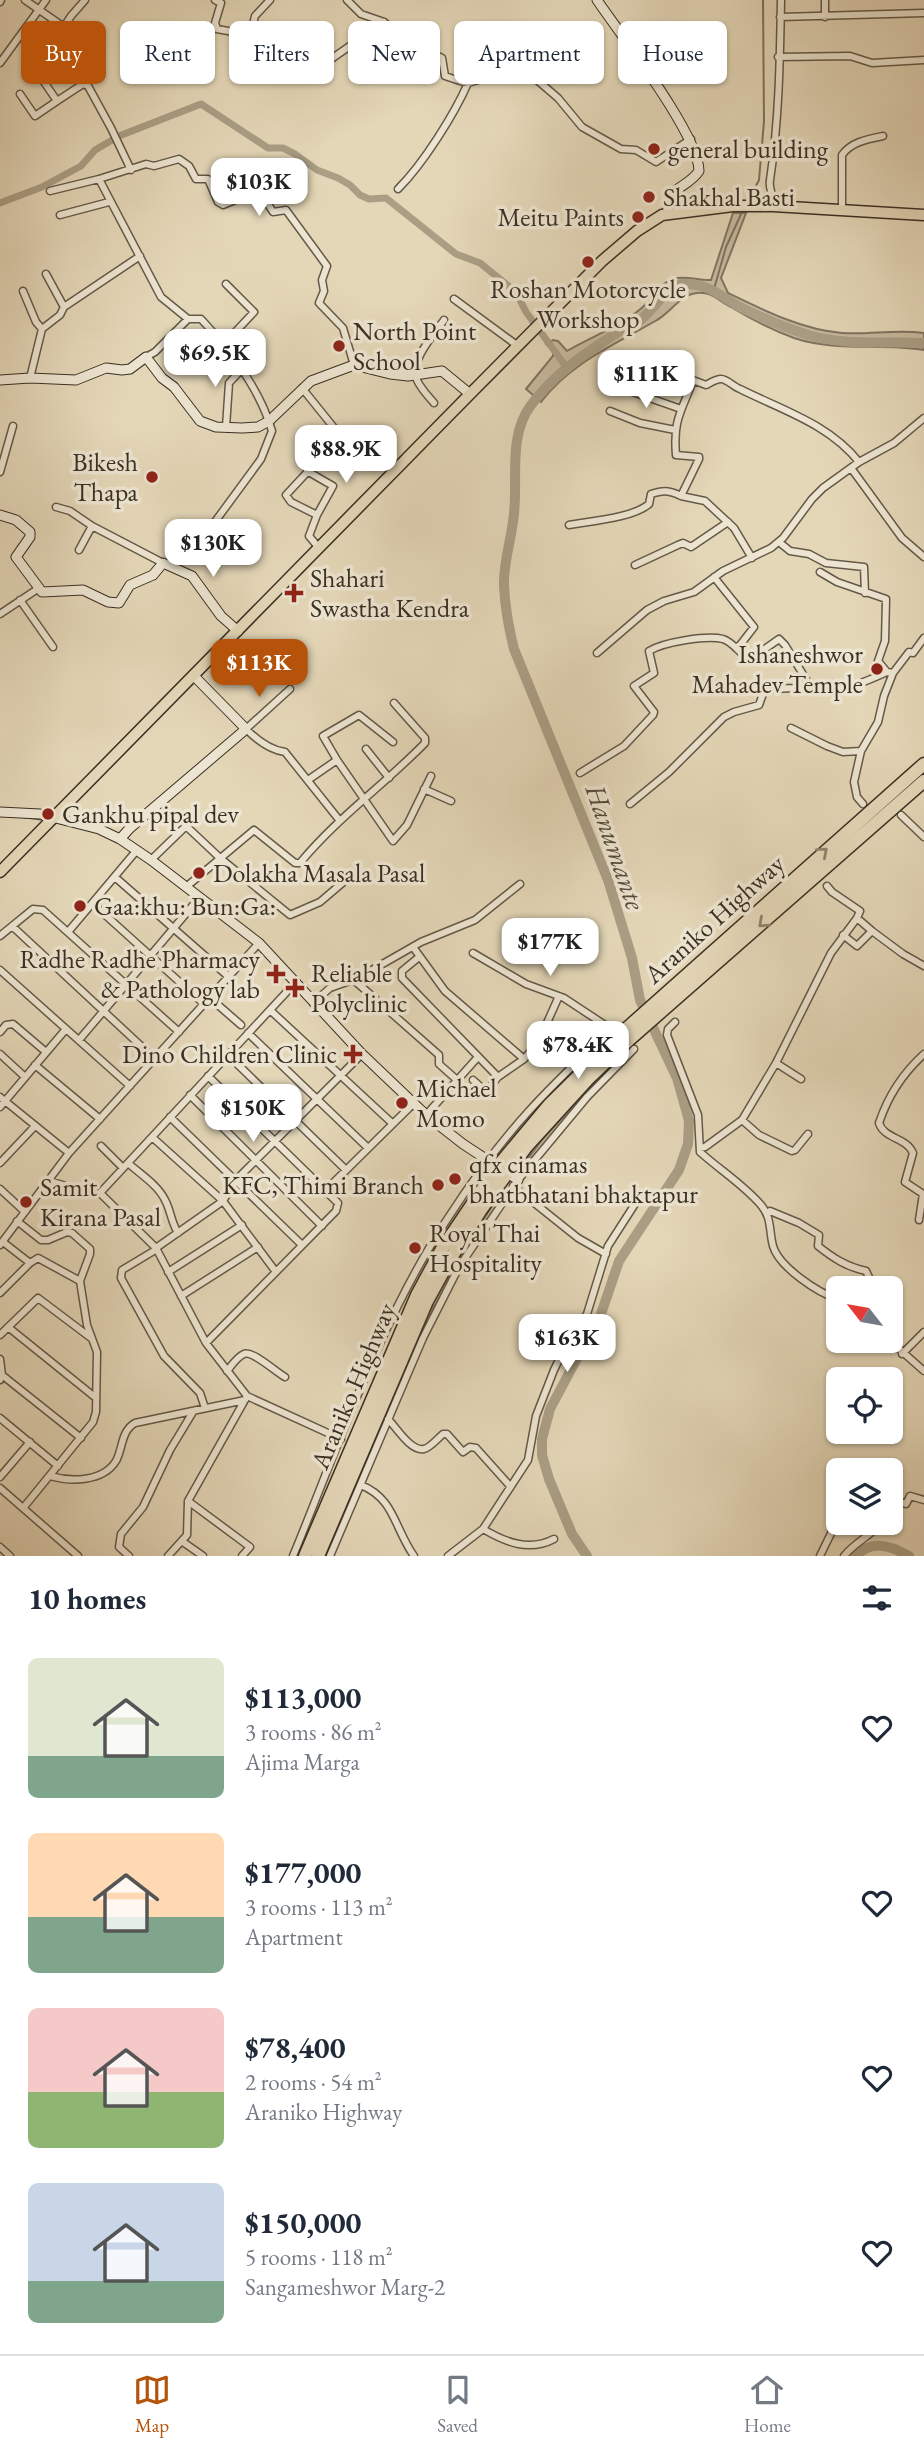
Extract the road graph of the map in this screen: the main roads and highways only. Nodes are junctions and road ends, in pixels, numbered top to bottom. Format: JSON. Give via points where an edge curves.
{"nodes":[{"id":1,"x":597,"y":0,"type":"edge"},
{"id":2,"x":668,"y":213,"type":"junction"},
{"id":3,"x":924,"y":215,"type":"edge"},
{"id":4,"x":0,"y":380,"type":"edge"},
{"id":5,"x":470,"y":394,"type":"junction"},
{"id":6,"x":0,"y":516,"type":"edge"},
{"id":7,"x":238,"y":631,"type":"junction"},
{"id":8,"x":194,"y":676,"type":"junction"},
{"id":9,"x":924,"y":764,"type":"edge"},
{"id":10,"x":924,"y":781,"type":"edge"},
{"id":11,"x":0,"y":812,"type":"edge"},
{"id":12,"x":53,"y":818,"type":"junction"},
{"id":13,"x":120,"y":839,"type":"junction"},
{"id":14,"x":0,"y":872,"type":"edge"},
{"id":15,"x":666,"y":1000,"type":"junction"},
{"id":16,"x":505,"y":1173,"type":"junction"},
{"id":17,"x":305,"y":1556,"type":"edge"},
{"id":18,"x":318,"y":1556,"type":"edge"}],
"edges":[{"from":1,"to":2,"type":"main road","via":[[691,139],[699,171],[672,194]]},
{"from":2,"to":3,"type":"main road","via":[[752,205]]},
{"from":2,"to":5,"type":"main road","via":[[615,249]]},
{"from":4,"to":5,"type":"main road","via":[[76,380],[106,368],[130,369],[146,357],[200,421],[226,427],[258,427],[320,376],[354,365],[415,376],[444,371]]},
{"from":5,"to":7,"type":"main road"},
{"from":6,"to":7,"type":"main road","via":[[16,520],[30,532],[16,557],[46,593],[83,590],[119,603],[134,582],[146,580],[163,563],[192,576]]},
{"from":7,"to":8,"type":"main road"},
{"from":8,"to":12,"type":"main road"},
{"from":8,"to":13,"type":"main road","via":[[246,729]]},
{"from":15,"to":9,"type":"highway","name":"Araniko Highway","one_way":true},
{"from":10,"to":15,"type":"highway","name":"Araniko Highway","one_way":true},
{"from":11,"to":12,"type":"main road"},
{"from":12,"to":13,"type":"main road"},
{"from":12,"to":14,"type":"main road"},
{"from":13,"to":16,"type":"main road","via":[[259,943],[426,1115]]},
{"from":15,"to":16,"type":"highway","name":"Araniko Highway"},
{"from":16,"to":17,"type":"highway","name":"Araniko Highway","via":[[442,1249],[417,1295]]},
{"from":16,"to":18,"type":"highway","name":"Araniko Highway","via":[[427,1301]]}]}
